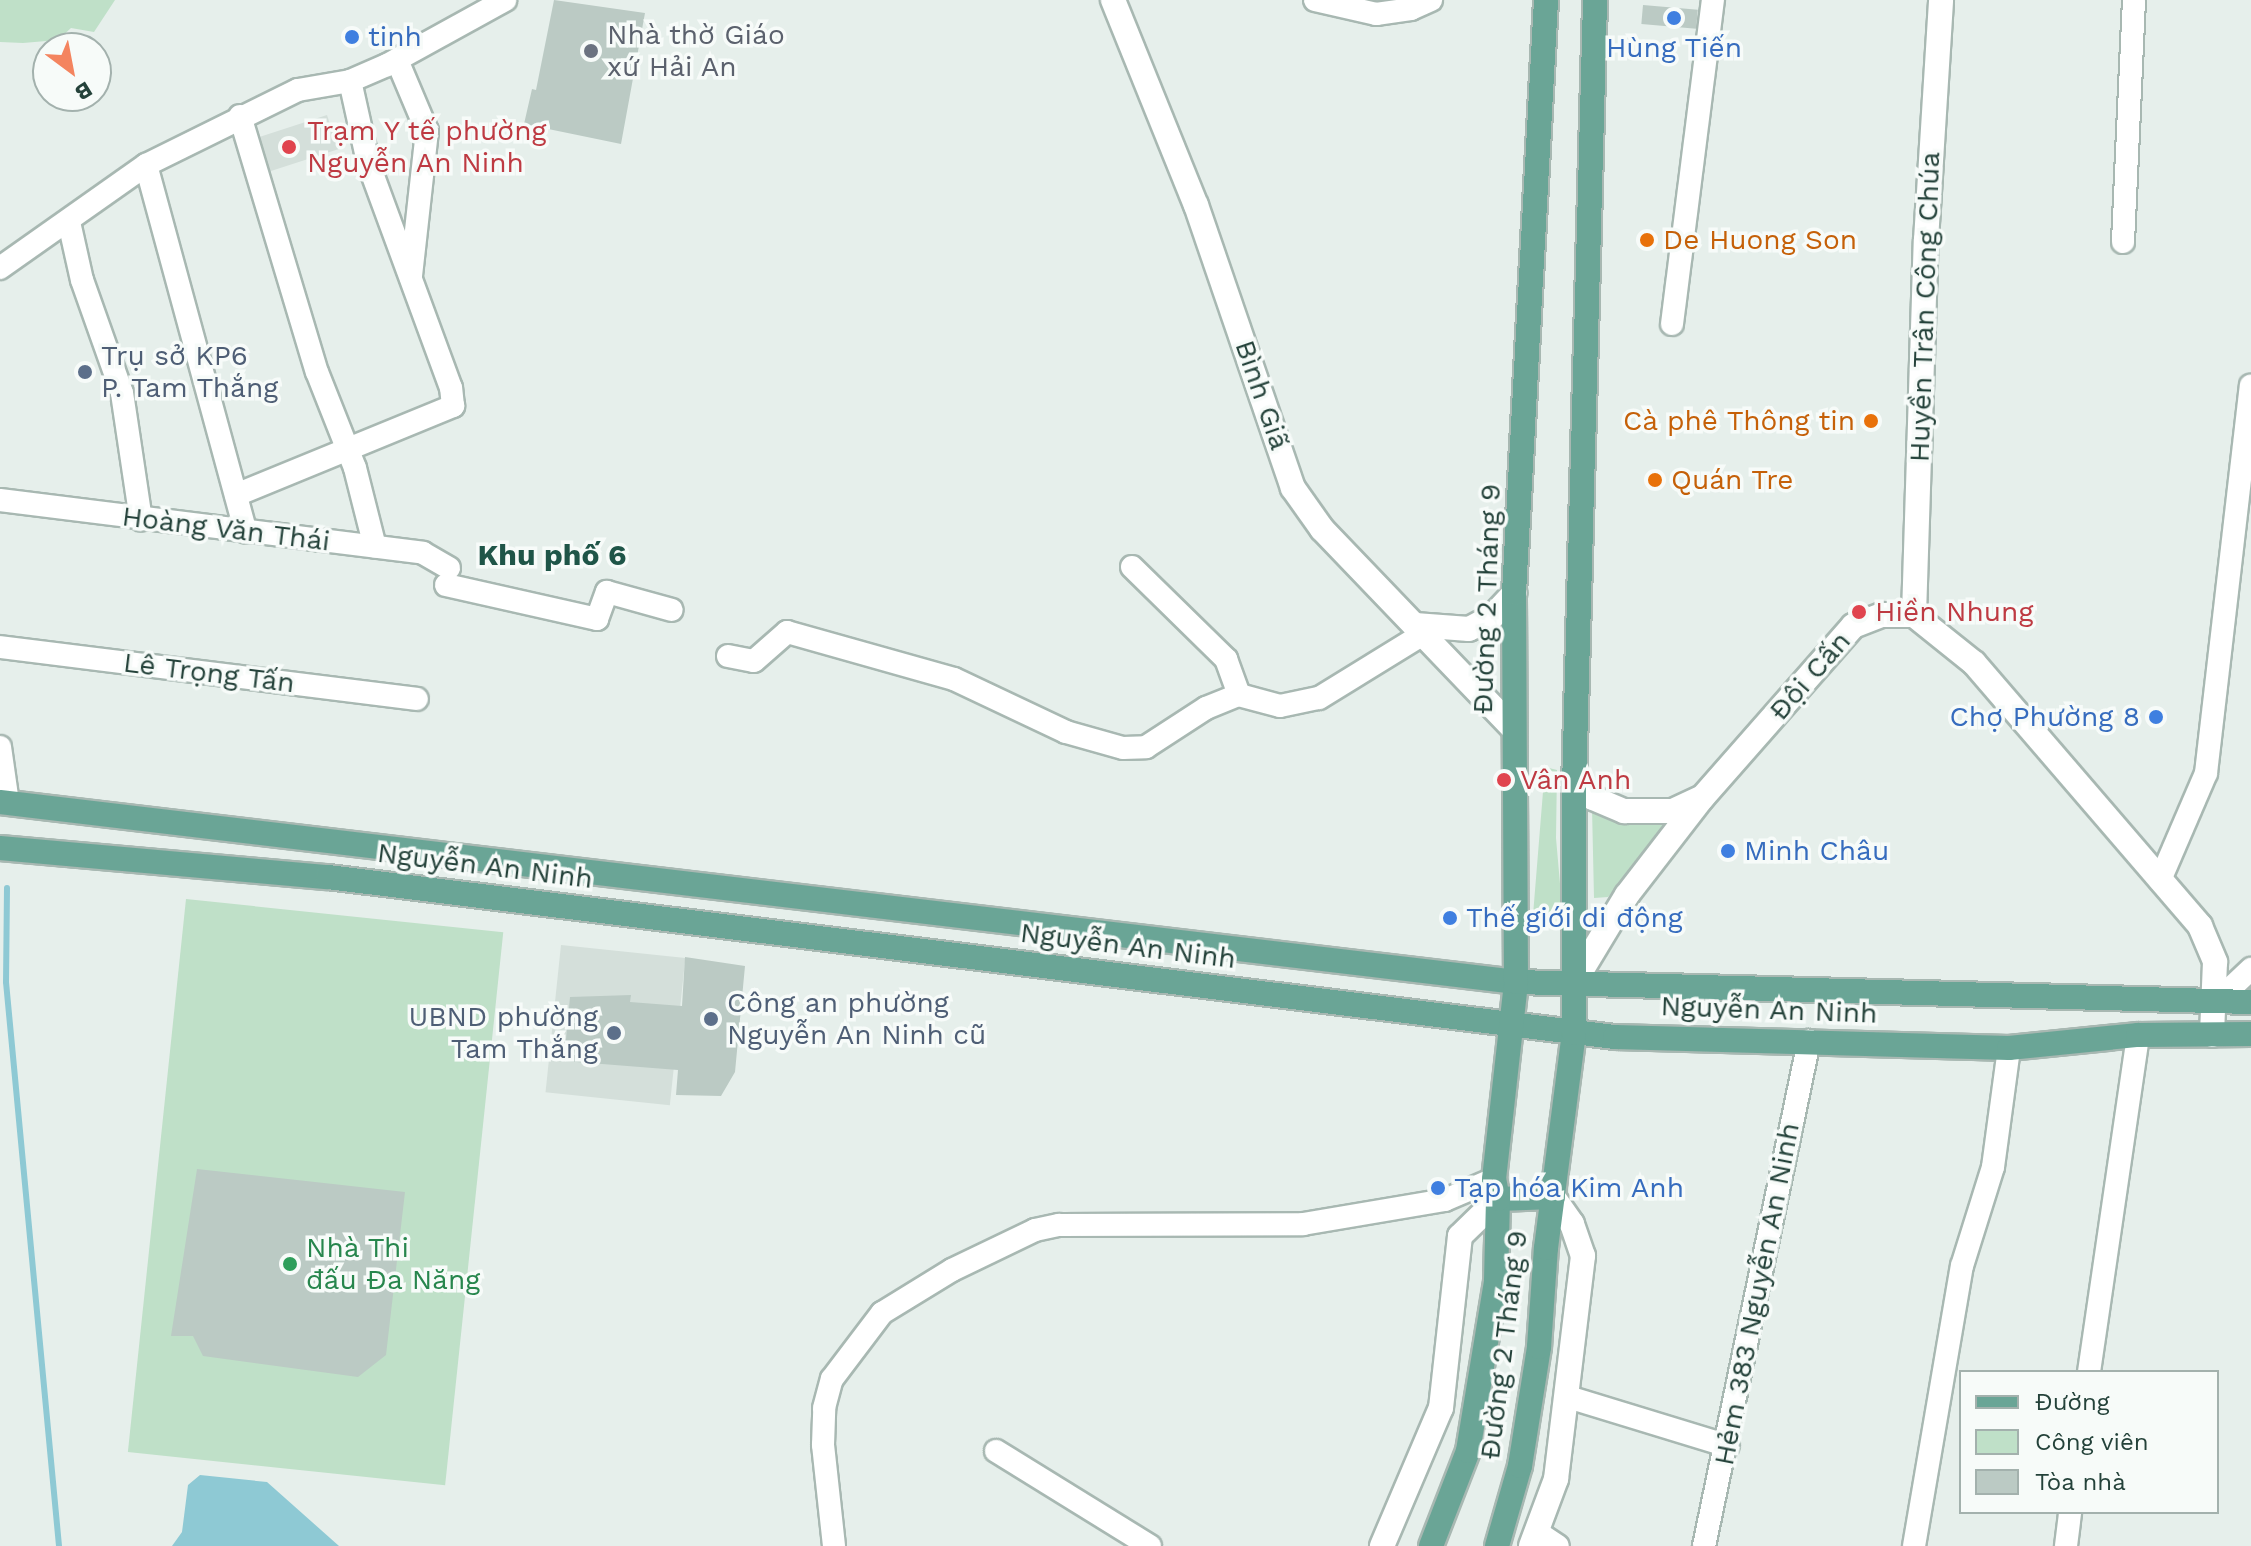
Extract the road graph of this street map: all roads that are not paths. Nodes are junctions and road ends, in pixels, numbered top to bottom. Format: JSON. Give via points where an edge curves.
{"nodes":[{"id":1,"x":505,"y":0,"type":"edge"},
{"id":2,"x":1113,"y":0,"type":"edge"},
{"id":3,"x":1315,"y":0,"type":"edge"},
{"id":4,"x":1431,"y":0,"type":"edge"},
{"id":5,"x":1546,"y":0,"type":"edge"},
{"id":6,"x":1595,"y":0,"type":"edge"},
{"id":7,"x":1713,"y":0,"type":"edge"},
{"id":8,"x":1941,"y":0,"type":"edge"},
{"id":9,"x":2134,"y":0,"type":"edge"},
{"id":10,"x":397,"y":60,"type":"junction"},
{"id":11,"x":350,"y":81,"type":"junction"},
{"id":12,"x":240,"y":116,"type":"junction"},
{"id":13,"x":146,"y":165,"type":"junction"},
{"id":14,"x":69,"y":222,"type":"junction"},
{"id":15,"x":2123,"y":242,"type":"dead end"},
{"id":16,"x":0,"y":268,"type":"edge"},
{"id":17,"x":410,"y":282,"type":"junction"},
{"id":18,"x":1672,"y":324,"type":"dead end"},
{"id":19,"x":2251,"y":386,"type":"edge"},
{"id":20,"x":347,"y":447,"type":"junction"},
{"id":21,"x":236,"y":495,"type":"junction"},
{"id":22,"x":0,"y":500,"type":"edge"},
{"id":23,"x":141,"y":520,"type":"junction"},
{"id":24,"x":246,"y":532,"type":"junction"},
{"id":25,"x":375,"y":547,"type":"junction"},
{"id":26,"x":1132,"y":567,"type":"dead end"},
{"id":27,"x":1514,"y":593,"type":"junction"},
{"id":28,"x":672,"y":610,"type":"dead end"},
{"id":29,"x":1914,"y":615,"type":"junction"},
{"id":30,"x":1419,"y":630,"type":"junction"},
{"id":31,"x":0,"y":647,"type":"edge"},
{"id":32,"x":728,"y":656,"type":"dead end"},
{"id":33,"x":1239,"y":695,"type":"junction"},
{"id":34,"x":417,"y":699,"type":"dead end"},
{"id":35,"x":1512,"y":727,"type":"junction"},
{"id":36,"x":0,"y":747,"type":"edge"},
{"id":37,"x":1575,"y":780,"type":"junction"},
{"id":38,"x":1702,"y":798,"type":"junction"},
{"id":39,"x":4,"y":803,"type":"edge"},
{"id":40,"x":332,"y":840,"type":"junction"},
{"id":41,"x":0,"y":848,"type":"edge"},
{"id":42,"x":328,"y":877,"type":"junction"},
{"id":43,"x":2160,"y":880,"type":"junction"},
{"id":44,"x":2251,"y":969,"type":"edge"},
{"id":45,"x":1516,"y":982,"type":"junction"},
{"id":46,"x":1572,"y":986,"type":"junction"},
{"id":47,"x":2217,"y":1001,"type":"junction"},
{"id":48,"x":2251,"y":1002,"type":"edge"},
{"id":49,"x":1512,"y":1026,"type":"junction"},
{"id":50,"x":1574,"y":1033,"type":"junction"},
{"id":51,"x":2251,"y":1034,"type":"edge"},
{"id":52,"x":2138,"y":1035,"type":"junction"},
{"id":53,"x":2212,"y":1035,"type":"junction"},
{"id":54,"x":1809,"y":1041,"type":"junction"},
{"id":55,"x":2009,"y":1048,"type":"junction"},
{"id":56,"x":1496,"y":1189,"type":"junction"},
{"id":57,"x":1553,"y":1197,"type":"junction"},
{"id":58,"x":2089,"y":1370,"type":"edge"},
{"id":59,"x":1568,"y":1397,"type":"junction"},
{"id":60,"x":1728,"y":1446,"type":"junction"},
{"id":61,"x":996,"y":1451,"type":"dead end"},
{"id":62,"x":2070,"y":1514,"type":"edge"},
{"id":63,"x":1534,"y":1539,"type":"edge"},
{"id":64,"x":834,"y":1546,"type":"edge"},
{"id":65,"x":1150,"y":1546,"type":"edge"},
{"id":66,"x":1382,"y":1546,"type":"edge"},
{"id":67,"x":1431,"y":1546,"type":"edge"},
{"id":68,"x":1497,"y":1546,"type":"edge"},
{"id":69,"x":1558,"y":1546,"type":"edge"},
{"id":70,"x":1704,"y":1546,"type":"edge"},
{"id":71,"x":1914,"y":1546,"type":"edge"},
{"id":72,"x":2066,"y":1546,"type":"edge"}],
"edges":[{"from":1,"to":10,"type":"street"},
{"from":2,"to":30,"type":"street","name":"Bình Giã","via":[[1196,205],[1293,488],[1322,529]]},
{"from":3,"to":4,"type":"street","via":[[1376,14]]},
{"from":5,"to":27,"type":"main road","name":"Đường 2 Tháng 9"},
{"from":6,"to":37,"type":"main road","name":"Đường 2 Tháng 9"},
{"from":7,"to":18,"type":"street"},
{"from":8,"to":29,"type":"street","name":"Huyền Trân Công Chúa","via":[[1926,240]]},
{"from":9,"to":15,"type":"street"},
{"from":10,"to":11,"type":"street"},
{"from":10,"to":17,"type":"street","via":[[427,131]]},
{"from":11,"to":12,"type":"street","via":[[298,90]]},
{"from":11,"to":17,"type":"street","via":[[368,162]]},
{"from":12,"to":13,"type":"street"},
{"from":12,"to":20,"type":"street","via":[[317,372]]},
{"from":13,"to":14,"type":"street"},
{"from":13,"to":21,"type":"street"},
{"from":14,"to":16,"type":"street"},
{"from":14,"to":23,"type":"street","via":[[82,280],[122,393]]},
{"from":17,"to":20,"type":"street","via":[[451,388],[453,406]]},
{"from":19,"to":43,"type":"street","via":[[2206,773]]},
{"from":20,"to":21,"type":"street"},
{"from":20,"to":25,"type":"street"},
{"from":21,"to":24,"type":"street"},
{"from":22,"to":23,"type":"street","name":"Hoàng Văn Thái"},
{"from":23,"to":24,"type":"street","name":"Hoàng Văn Thái"},
{"from":24,"to":25,"type":"street","name":"Hoàng Văn Thái"},
{"from":25,"to":28,"type":"street","name":"Hoàng Văn Thái","via":[[423,553],[448,576],[597,619],[607,592]]},
{"from":26,"to":33,"type":"street","via":[[1226,659]]},
{"from":27,"to":30,"type":"street","via":[[1492,617],[1469,629]]},
{"from":27,"to":35,"type":"main road","name":"Đường 2 Tháng 9"},
{"from":29,"to":38,"type":"street","name":"Đội Cấn","via":[[1882,615],[1853,626]]},
{"from":29,"to":43,"type":"street","via":[[1974,663]]},
{"from":30,"to":33,"type":"street","via":[[1319,698],[1280,706]]},
{"from":30,"to":35,"type":"street","name":"Bình Giã"},
{"from":31,"to":34,"type":"street","name":"Lê Trọng Tấn"},
{"from":32,"to":33,"type":"street","via":[[754,661],[787,632],[954,679],[1066,732],[1123,748],[1146,747],[1206,708]]},
{"from":35,"to":45,"type":"main road","name":"Đường 2 Tháng 9"},
{"from":36,"to":39,"type":"street"},
{"from":37,"to":38,"type":"street","via":[[1593,798],[1624,811],[1673,811]]},
{"from":37,"to":46,"type":"main road","name":"Đường 2 Tháng 9"},
{"from":38,"to":46,"type":"street","name":"Đội Cấn","via":[[1627,895]]},
{"from":39,"to":40,"type":"main road","name":"Nguyễn An Ninh"},
{"from":40,"to":42,"type":"main road"},
{"from":40,"to":45,"type":"main road","name":"Nguyễn An Ninh"},
{"from":41,"to":42,"type":"main road","name":"Nguyễn An Ninh"},
{"from":42,"to":49,"type":"main road","name":"Nguyễn An Ninh"},
{"from":43,"to":47,"type":"street","via":[[2207,937]]},
{"from":44,"to":47,"type":"street"},
{"from":45,"to":46,"type":"main road","name":"Nguyễn An Ninh"},
{"from":45,"to":49,"type":"main road","name":"Đường 2 Tháng 9"},
{"from":46,"to":47,"type":"main road","name":"Nguyễn An Ninh"},
{"from":46,"to":50,"type":"main road","name":"Đường 2 Tháng 9"},
{"from":47,"to":48,"type":"main road","name":"Nguyễn An Ninh"},
{"from":47,"to":53,"type":"street"},
{"from":49,"to":50,"type":"main road","name":"Nguyễn An Ninh"},
{"from":49,"to":56,"type":"main road","name":"Đường 2 Tháng 9"},
{"from":50,"to":54,"type":"main road","name":"Nguyễn An Ninh"},
{"from":50,"to":57,"type":"main road","name":"Đường 2 Tháng 9"},
{"from":51,"to":53,"type":"main road","name":"Nguyễn An Ninh"},
{"from":52,"to":53,"type":"main road","name":"Nguyễn An Ninh"},
{"from":52,"to":55,"type":"main road","name":"Nguyễn An Ninh"},
{"from":52,"to":58,"type":"street"},
{"from":54,"to":55,"type":"main road","name":"Nguyễn An Ninh"},
{"from":54,"to":60,"type":"street","name":"Hẻm 383 Nguyễn An Ninh","via":[[1753,1291]]},
{"from":55,"to":71,"type":"street","via":[[1993,1167],[1962,1266]]},
{"from":56,"to":57,"type":"main road"},
{"from":56,"to":64,"type":"street","via":[[1303,1224],[1059,1225],[1035,1230],[952,1270],[882,1313],[832,1379],[824,1408],[823,1445]]},
{"from":56,"to":66,"type":"street","name":"Đường 2 Tháng 9","via":[[1460,1236],[1441,1408],[1434,1435]]},
{"from":56,"to":67,"type":"main road","name":"Đường 2 Tháng 9","via":[[1496,1281],[1468,1451]]},
{"from":57,"to":59,"type":"street","name":"Đường 2 Tháng 9","via":[[1572,1224],[1583,1256]]},
{"from":57,"to":68,"type":"main road","name":"Đường 2 Tháng 9","via":[[1539,1347],[1520,1466]]},
{"from":59,"to":60,"type":"street"},
{"from":59,"to":63,"type":"street","name":"Đường 2 Tháng 9","via":[[1556,1479]]},
{"from":60,"to":70,"type":"street","name":"Hẻm 383 Nguyễn An Ninh"},
{"from":61,"to":65,"type":"street"},
{"from":62,"to":72,"type":"street"},
{"from":63,"to":69,"type":"street"}]}
